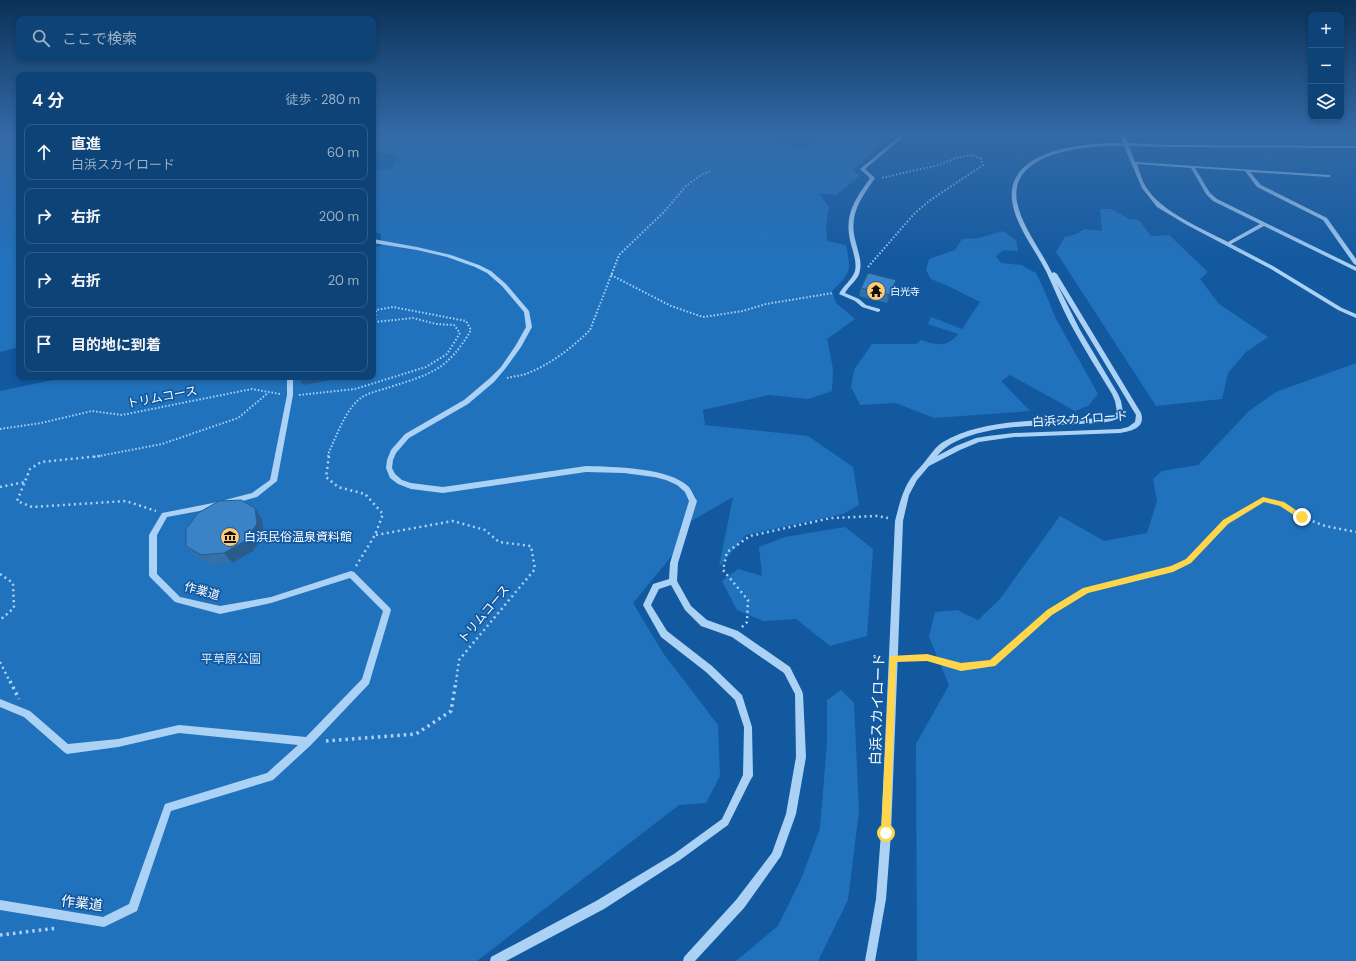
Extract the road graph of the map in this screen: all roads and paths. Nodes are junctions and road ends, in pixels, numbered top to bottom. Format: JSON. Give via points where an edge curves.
{"nodes":[{"id":1,"x":698,"y":177,"type":"edge"},
{"id":2,"x":887,"y":177,"type":"edge"},
{"id":3,"x":965,"y":177,"type":"edge"},
{"id":4,"x":1020,"y":177,"type":"edge"},
{"id":5,"x":1140,"y":177,"type":"edge"},
{"id":6,"x":1198,"y":177,"type":"edge"},
{"id":7,"x":1252,"y":177,"type":"edge"},
{"id":8,"x":873,"y":178,"type":"joint"},
{"id":9,"x":1264,"y":224,"type":"junction"},
{"id":10,"x":376,"y":242,"type":"edge"},
{"id":11,"x":1228,"y":244,"type":"junction"},
{"id":12,"x":1040,"y":255,"type":"junction"},
{"id":13,"x":1356,"y":262,"type":"edge"},
{"id":14,"x":868,"y":268,"type":"dead end"},
{"id":15,"x":1356,"y":269,"type":"edge"},
{"id":16,"x":610,"y":275,"type":"junction"},
{"id":17,"x":844,"y":290,"type":"junction"},
{"id":18,"x":376,"y":310,"type":"edge"},
{"id":19,"x":878,"y":310,"type":"dead end"},
{"id":20,"x":1356,"y":316,"type":"edge"},
{"id":21,"x":376,"y":322,"type":"edge"},
{"id":22,"x":290,"y":380,"type":"edge"},
{"id":23,"x":492,"y":380,"type":"junction"},
{"id":24,"x":270,"y":392,"type":"junction"},
{"id":25,"x":290,"y":395,"type":"junction"},
{"id":26,"x":0,"y":429,"type":"edge"},
{"id":27,"x":926,"y":465,"type":"junction"},
{"id":28,"x":25,"y":482,"type":"junction"},
{"id":29,"x":0,"y":487,"type":"edge"},
{"id":30,"x":165,"y":515,"type":"junction"},
{"id":31,"x":899,"y":521,"type":"junction"},
{"id":32,"x":1356,"y":532,"type":"edge"},
{"id":33,"x":375,"y":535,"type":"junction"},
{"id":34,"x":0,"y":574,"type":"edge"},
{"id":35,"x":351,"y":574,"type":"junction"},
{"id":36,"x":673,"y":581,"type":"junction"},
{"id":37,"x":0,"y":620,"type":"edge"},
{"id":38,"x":734,"y":634,"type":"junction"},
{"id":39,"x":892,"y":658,"type":"junction"},
{"id":40,"x":0,"y":662,"type":"edge"},
{"id":41,"x":0,"y":704,"type":"edge"},
{"id":42,"x":27,"y":714,"type":"junction"},
{"id":43,"x":308,"y":742,"type":"junction"},
{"id":44,"x":0,"y":904,"type":"edge"},
{"id":45,"x":59,"y":928,"type":"dead end"},
{"id":46,"x":0,"y":935,"type":"edge"},
{"id":47,"x":495,"y":961,"type":"edge"},
{"id":48,"x":688,"y":961,"type":"edge"},
{"id":49,"x":870,"y":961,"type":"edge"}],
"edges":[{"from":1,"to":16,"type":"path","via":[[686,186],[664,212],[619,255]]},
{"from":2,"to":8,"type":"path"},
{"from":3,"to":14,"type":"path","via":[[914,214]]},
{"from":4,"to":12,"type":"street","name":"白浜スカイロード","via":[[1014,191],[1015,199],[1023,226]]},
{"from":5,"to":11,"type":"street","via":[[1144,188],[1159,206]]},
{"from":6,"to":9,"type":"street","via":[[1211,198]]},
{"from":7,"to":13,"type":"street","via":[[1259,186],[1325,220]]},
{"from":8,"to":17,"type":"street","via":[[850,213],[850,234],[858,269],[852,284]]},
{"from":9,"to":11,"type":"street"},
{"from":9,"to":15,"type":"street"},
{"from":10,"to":23,"type":"street","via":[[394,244],[472,264],[490,272],[527,312],[529,327],[525,336]]},
{"from":11,"to":20,"type":"street"},
{"from":12,"to":27,"type":"street","name":"白浜スカイロード","via":[[1072,321],[1116,397],[1120,412],[1106,420],[990,428],[952,440],[932,455]]},
{"from":12,"to":27,"type":"street","name":"白浜スカイロード","via":[[1135,408],[1140,419],[1138,423],[1131,429],[1014,434],[983,439],[958,448]]},
{"from":16,"to":17,"type":"path","via":[[671,306],[702,317]]},
{"from":16,"to":23,"type":"path","via":[[590,330],[583,338],[527,374]]},
{"from":17,"to":19,"type":"street","via":[[842,294],[862,302],[864,306]]},
{"from":18,"to":33,"type":"path","name":"トリムコース","via":[[393,307],[466,321],[471,330],[443,366],[428,375],[363,396],[349,410],[332,445],[326,477],[338,487],[365,494],[383,514]]},
{"from":21,"to":25,"type":"path","name":"トリムコース","via":[[413,318],[436,324],[454,325],[460,333],[447,354],[426,366],[355,389]]},
{"from":22,"to":25,"type":"street"},
{"from":23,"to":36,"type":"street","via":[[466,402],[416,430],[399,443],[390,460],[392,476],[411,486],[443,490],[586,469],[629,471],[673,480],[686,489],[693,501],[674,563]]},
{"from":24,"to":25,"type":"path","name":"トリムコース"},
{"from":24,"to":26,"type":"path","name":"トリムコース","via":[[252,389],[122,415],[92,411]]},
{"from":24,"to":28,"type":"path","via":[[238,418],[162,444],[95,457],[41,462],[30,469]]},
{"from":25,"to":30,"type":"street","via":[[272,481],[254,495],[224,504]]},
{"from":27,"to":31,"type":"street","name":"白浜スカイロード","via":[[912,481]]},
{"from":28,"to":29,"type":"path"},
{"from":28,"to":30,"type":"path","via":[[17,501],[32,507],[126,501]]},
{"from":30,"to":35,"type":"street","name":"作業道","via":[[153,535],[153,575],[178,600],[220,610],[271,600]]},
{"from":31,"to":38,"type":"path","via":[[876,516],[831,518],[750,536],[727,552],[723,570],[748,600],[747,622]]},
{"from":31,"to":39,"type":"street","name":"白浜スカイロード"},
{"from":32,"to":39,"type":"path","via":[[1326,526],[1302,517],[1282,504],[1263,499],[1225,522],[1189,561],[1173,569],[1086,591],[1049,613],[992,663],[961,667],[927,658]]},
{"from":33,"to":35,"type":"path","name":"トリムコース"},
{"from":33,"to":43,"type":"path","name":"トリムコース","via":[[453,521],[484,530],[499,542],[531,546],[535,569],[459,660],[452,711],[416,734]]},
{"from":34,"to":37,"type":"path","via":[[13,583],[14,608]]},
{"from":35,"to":43,"type":"street","name":"作業道","via":[[387,610],[366,680]]},
{"from":36,"to":38,"type":"street","via":[[688,608],[704,623]]},
{"from":36,"to":47,"type":"street","via":[[656,586],[647,604],[664,634],[709,669],[739,698],[748,727],[748,776],[725,822],[677,857],[600,905]]},
{"from":38,"to":48,"type":"street","via":[[787,670],[799,694],[801,757],[791,814],[776,856],[740,904]]},
{"from":39,"to":49,"type":"street","name":"白浜スカイロード","via":[[886,833],[881,899]]},
{"from":40,"to":42,"type":"path"},
{"from":41,"to":42,"type":"street"},
{"from":42,"to":43,"type":"street","via":[[66,749],[118,743],[179,729]]},
{"from":43,"to":44,"type":"street","name":"作業道","via":[[270,777],[168,807],[133,907],[104,922]]},
{"from":45,"to":46,"type":"path"}]}
